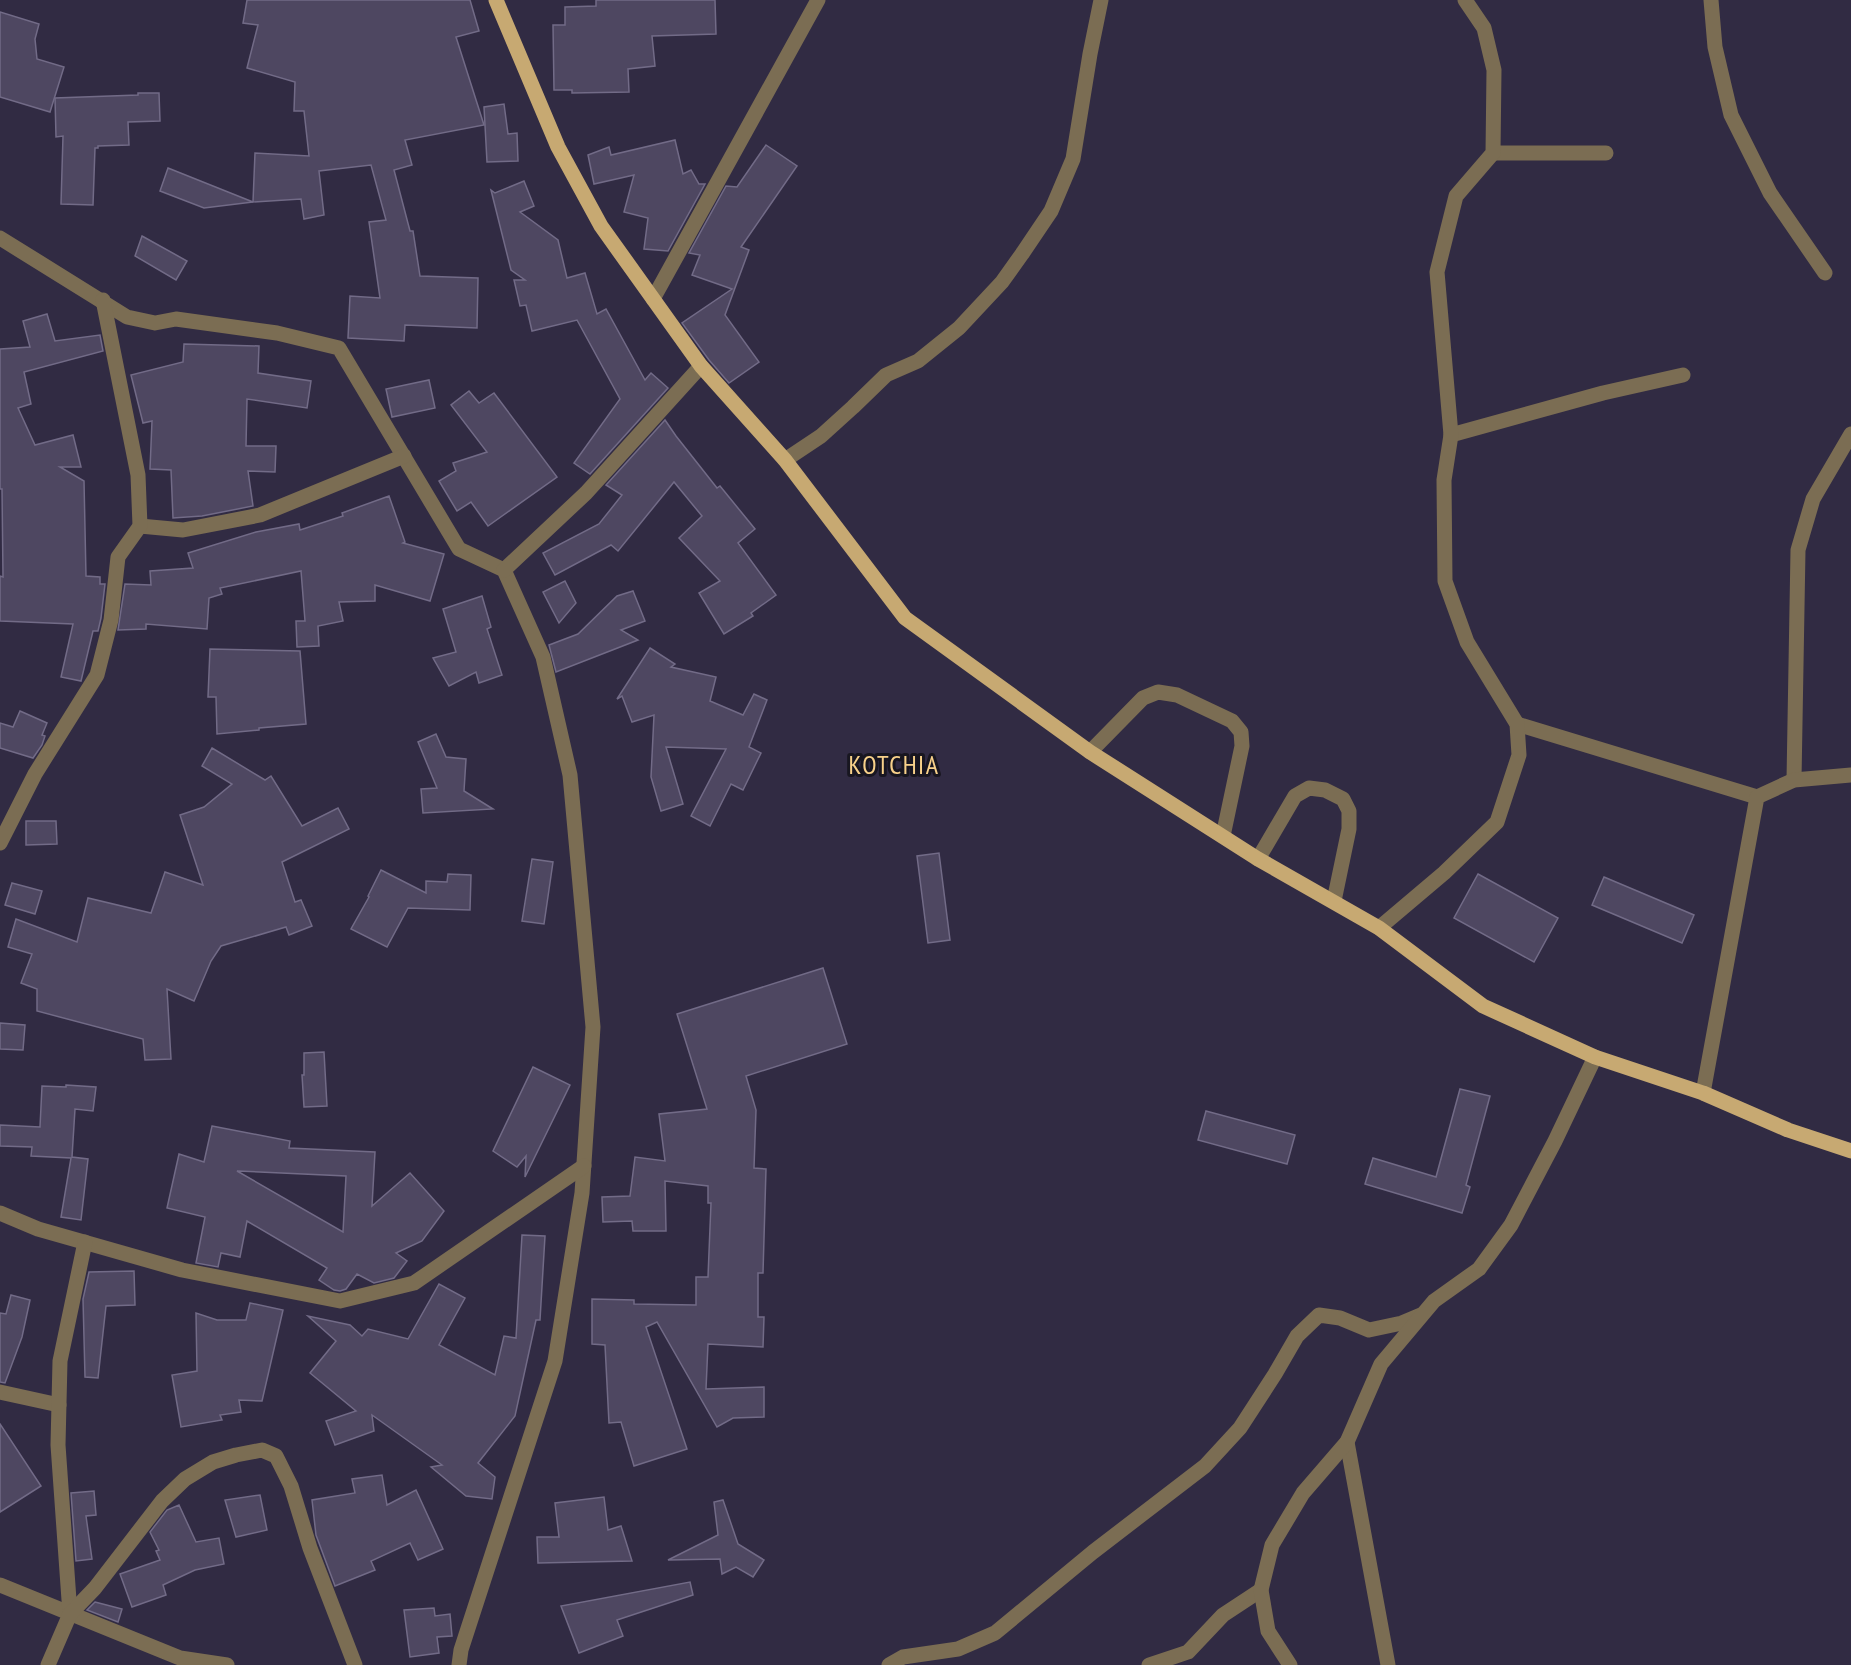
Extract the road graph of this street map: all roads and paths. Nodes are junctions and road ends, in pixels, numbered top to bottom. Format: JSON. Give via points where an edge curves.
{"nodes":[{"id":1,"x":496,"y":0,"type":"edge"},
{"id":2,"x":818,"y":0,"type":"edge"},
{"id":3,"x":1101,"y":0,"type":"edge"},
{"id":4,"x":1465,"y":0,"type":"edge"},
{"id":5,"x":1712,"y":0,"type":"edge"},
{"id":6,"x":1493,"y":153,"type":"junction"},
{"id":7,"x":1606,"y":153,"type":"dead end"},
{"id":8,"x":0,"y":238,"type":"edge"},
{"id":9,"x":1825,"y":273,"type":"dead end"},
{"id":10,"x":653,"y":299,"type":"junction"},
{"id":11,"x":103,"y":300,"type":"junction"},
{"id":12,"x":701,"y":366,"type":"junction"},
{"id":13,"x":1683,"y":375,"type":"dead end"},
{"id":14,"x":1851,"y":434,"type":"edge"},
{"id":15,"x":1451,"y":435,"type":"junction"},
{"id":16,"x":404,"y":456,"type":"junction"},
{"id":17,"x":786,"y":460,"type":"junction"},
{"id":18,"x":140,"y":526,"type":"junction"},
{"id":19,"x":504,"y":570,"type":"junction"},
{"id":20,"x":1517,"y":724,"type":"junction"},
{"id":21,"x":1090,"y":752,"type":"junction"},
{"id":22,"x":1851,"y":775,"type":"edge"},
{"id":23,"x":1794,"y":780,"type":"junction"},
{"id":24,"x":1757,"y":797,"type":"junction"},
{"id":25,"x":1223,"y":836,"type":"junction"},
{"id":26,"x":0,"y":843,"type":"edge"},
{"id":27,"x":1258,"y":859,"type":"junction"},
{"id":28,"x":1334,"y":901,"type":"junction"},
{"id":29,"x":1379,"y":928,"type":"junction"},
{"id":30,"x":1595,"y":1057,"type":"junction"},
{"id":31,"x":1703,"y":1093,"type":"junction"},
{"id":32,"x":1851,"y":1151,"type":"edge"},
{"id":33,"x":584,"y":1166,"type":"junction"},
{"id":34,"x":0,"y":1213,"type":"edge"},
{"id":35,"x":85,"y":1242,"type":"junction"},
{"id":36,"x":1422,"y":1315,"type":"junction"},
{"id":37,"x":0,"y":1392,"type":"edge"},
{"id":38,"x":59,"y":1405,"type":"junction"},
{"id":39,"x":1347,"y":1442,"type":"junction"},
{"id":40,"x":0,"y":1585,"type":"edge"},
{"id":41,"x":1261,"y":1590,"type":"junction"},
{"id":42,"x":70,"y":1614,"type":"junction"},
{"id":43,"x":48,"y":1665,"type":"edge"},
{"id":44,"x":227,"y":1665,"type":"edge"},
{"id":45,"x":355,"y":1665,"type":"edge"},
{"id":46,"x":459,"y":1665,"type":"edge"},
{"id":47,"x":889,"y":1665,"type":"edge"},
{"id":48,"x":1149,"y":1665,"type":"edge"},
{"id":49,"x":1290,"y":1665,"type":"edge"},
{"id":50,"x":1388,"y":1665,"type":"edge"}],
"edges":[{"from":1,"to":10,"type":"main road","via":[[558,147],[602,226]]},
{"from":2,"to":10,"type":"street"},
{"from":3,"to":17,"type":"street","via":[[1073,159],[1051,211],[1022,254],[959,328],[918,361],[885,375],[820,436]]},
{"from":4,"to":6,"type":"street","via":[[1484,28],[1494,70]]},
{"from":5,"to":9,"type":"street","via":[[1715,47],[1731,115],[1770,193]]},
{"from":6,"to":7,"type":"street"},
{"from":6,"to":15,"type":"street","via":[[1456,196],[1437,272]]},
{"from":8,"to":11,"type":"street"},
{"from":10,"to":12,"type":"main road"},
{"from":11,"to":16,"type":"street","via":[[127,317],[154,323],[176,319],[277,333],[339,348]]},
{"from":11,"to":18,"type":"street","via":[[138,475]]},
{"from":12,"to":17,"type":"main road"},
{"from":12,"to":19,"type":"street","via":[[586,493]]},
{"from":13,"to":15,"type":"street"},
{"from":14,"to":23,"type":"street","via":[[1813,499],[1798,550]]},
{"from":15,"to":20,"type":"street","via":[[1444,480],[1445,580],[1467,642]]},
{"from":16,"to":18,"type":"street","via":[[260,514],[183,530]]},
{"from":16,"to":19,"type":"street","via":[[459,549]]},
{"from":17,"to":21,"type":"main road","via":[[905,618]]},
{"from":18,"to":26,"type":"street","via":[[118,556],[111,620],[96,675],[35,774]]},
{"from":19,"to":33,"type":"street","via":[[543,657],[570,775],[593,1027]]},
{"from":20,"to":24,"type":"street"},
{"from":20,"to":29,"type":"street","via":[[1520,755],[1497,822]]},
{"from":21,"to":25,"type":"main road"},
{"from":21,"to":25,"type":"street","via":[[1143,698],[1158,692],[1177,695],[1232,721],[1241,732],[1242,746]]},
{"from":22,"to":23,"type":"street"},
{"from":23,"to":24,"type":"street"},
{"from":24,"to":31,"type":"street"},
{"from":25,"to":27,"type":"main road"},
{"from":27,"to":28,"type":"main road"},
{"from":27,"to":28,"type":"street","via":[[1295,796],[1309,788],[1325,790],[1343,799],[1349,811],[1349,829]]},
{"from":28,"to":29,"type":"main road"},
{"from":29,"to":30,"type":"main road","via":[[1483,1006]]},
{"from":30,"to":31,"type":"main road"},
{"from":30,"to":36,"type":"street","via":[[1511,1225],[1479,1269],[1434,1301]]},
{"from":31,"to":32,"type":"main road","via":[[1788,1130]]},
{"from":33,"to":35,"type":"street","via":[[414,1283],[340,1301],[182,1270]]},
{"from":33,"to":46,"type":"street","via":[[555,1360]]},
{"from":34,"to":35,"type":"street"},
{"from":35,"to":38,"type":"street","via":[[60,1361]]},
{"from":36,"to":39,"type":"street","via":[[1381,1365]]},
{"from":36,"to":47,"type":"street","via":[[1369,1330],[1340,1318],[1319,1315],[1297,1336],[1240,1428],[1205,1466],[995,1632],[958,1649],[903,1657]]},
{"from":37,"to":38,"type":"street"},
{"from":38,"to":42,"type":"street","via":[[58,1445]]},
{"from":39,"to":41,"type":"street","via":[[1303,1493],[1272,1545]]},
{"from":39,"to":50,"type":"street"},
{"from":40,"to":42,"type":"street"},
{"from":41,"to":48,"type":"street","via":[[1223,1615],[1188,1652]]},
{"from":41,"to":49,"type":"street","via":[[1268,1631]]},
{"from":42,"to":43,"type":"street"},
{"from":42,"to":44,"type":"street","via":[[180,1658]]},
{"from":42,"to":45,"type":"street","via":[[162,1501],[185,1479],[213,1462],[262,1450],[276,1456],[291,1486]]}]}
